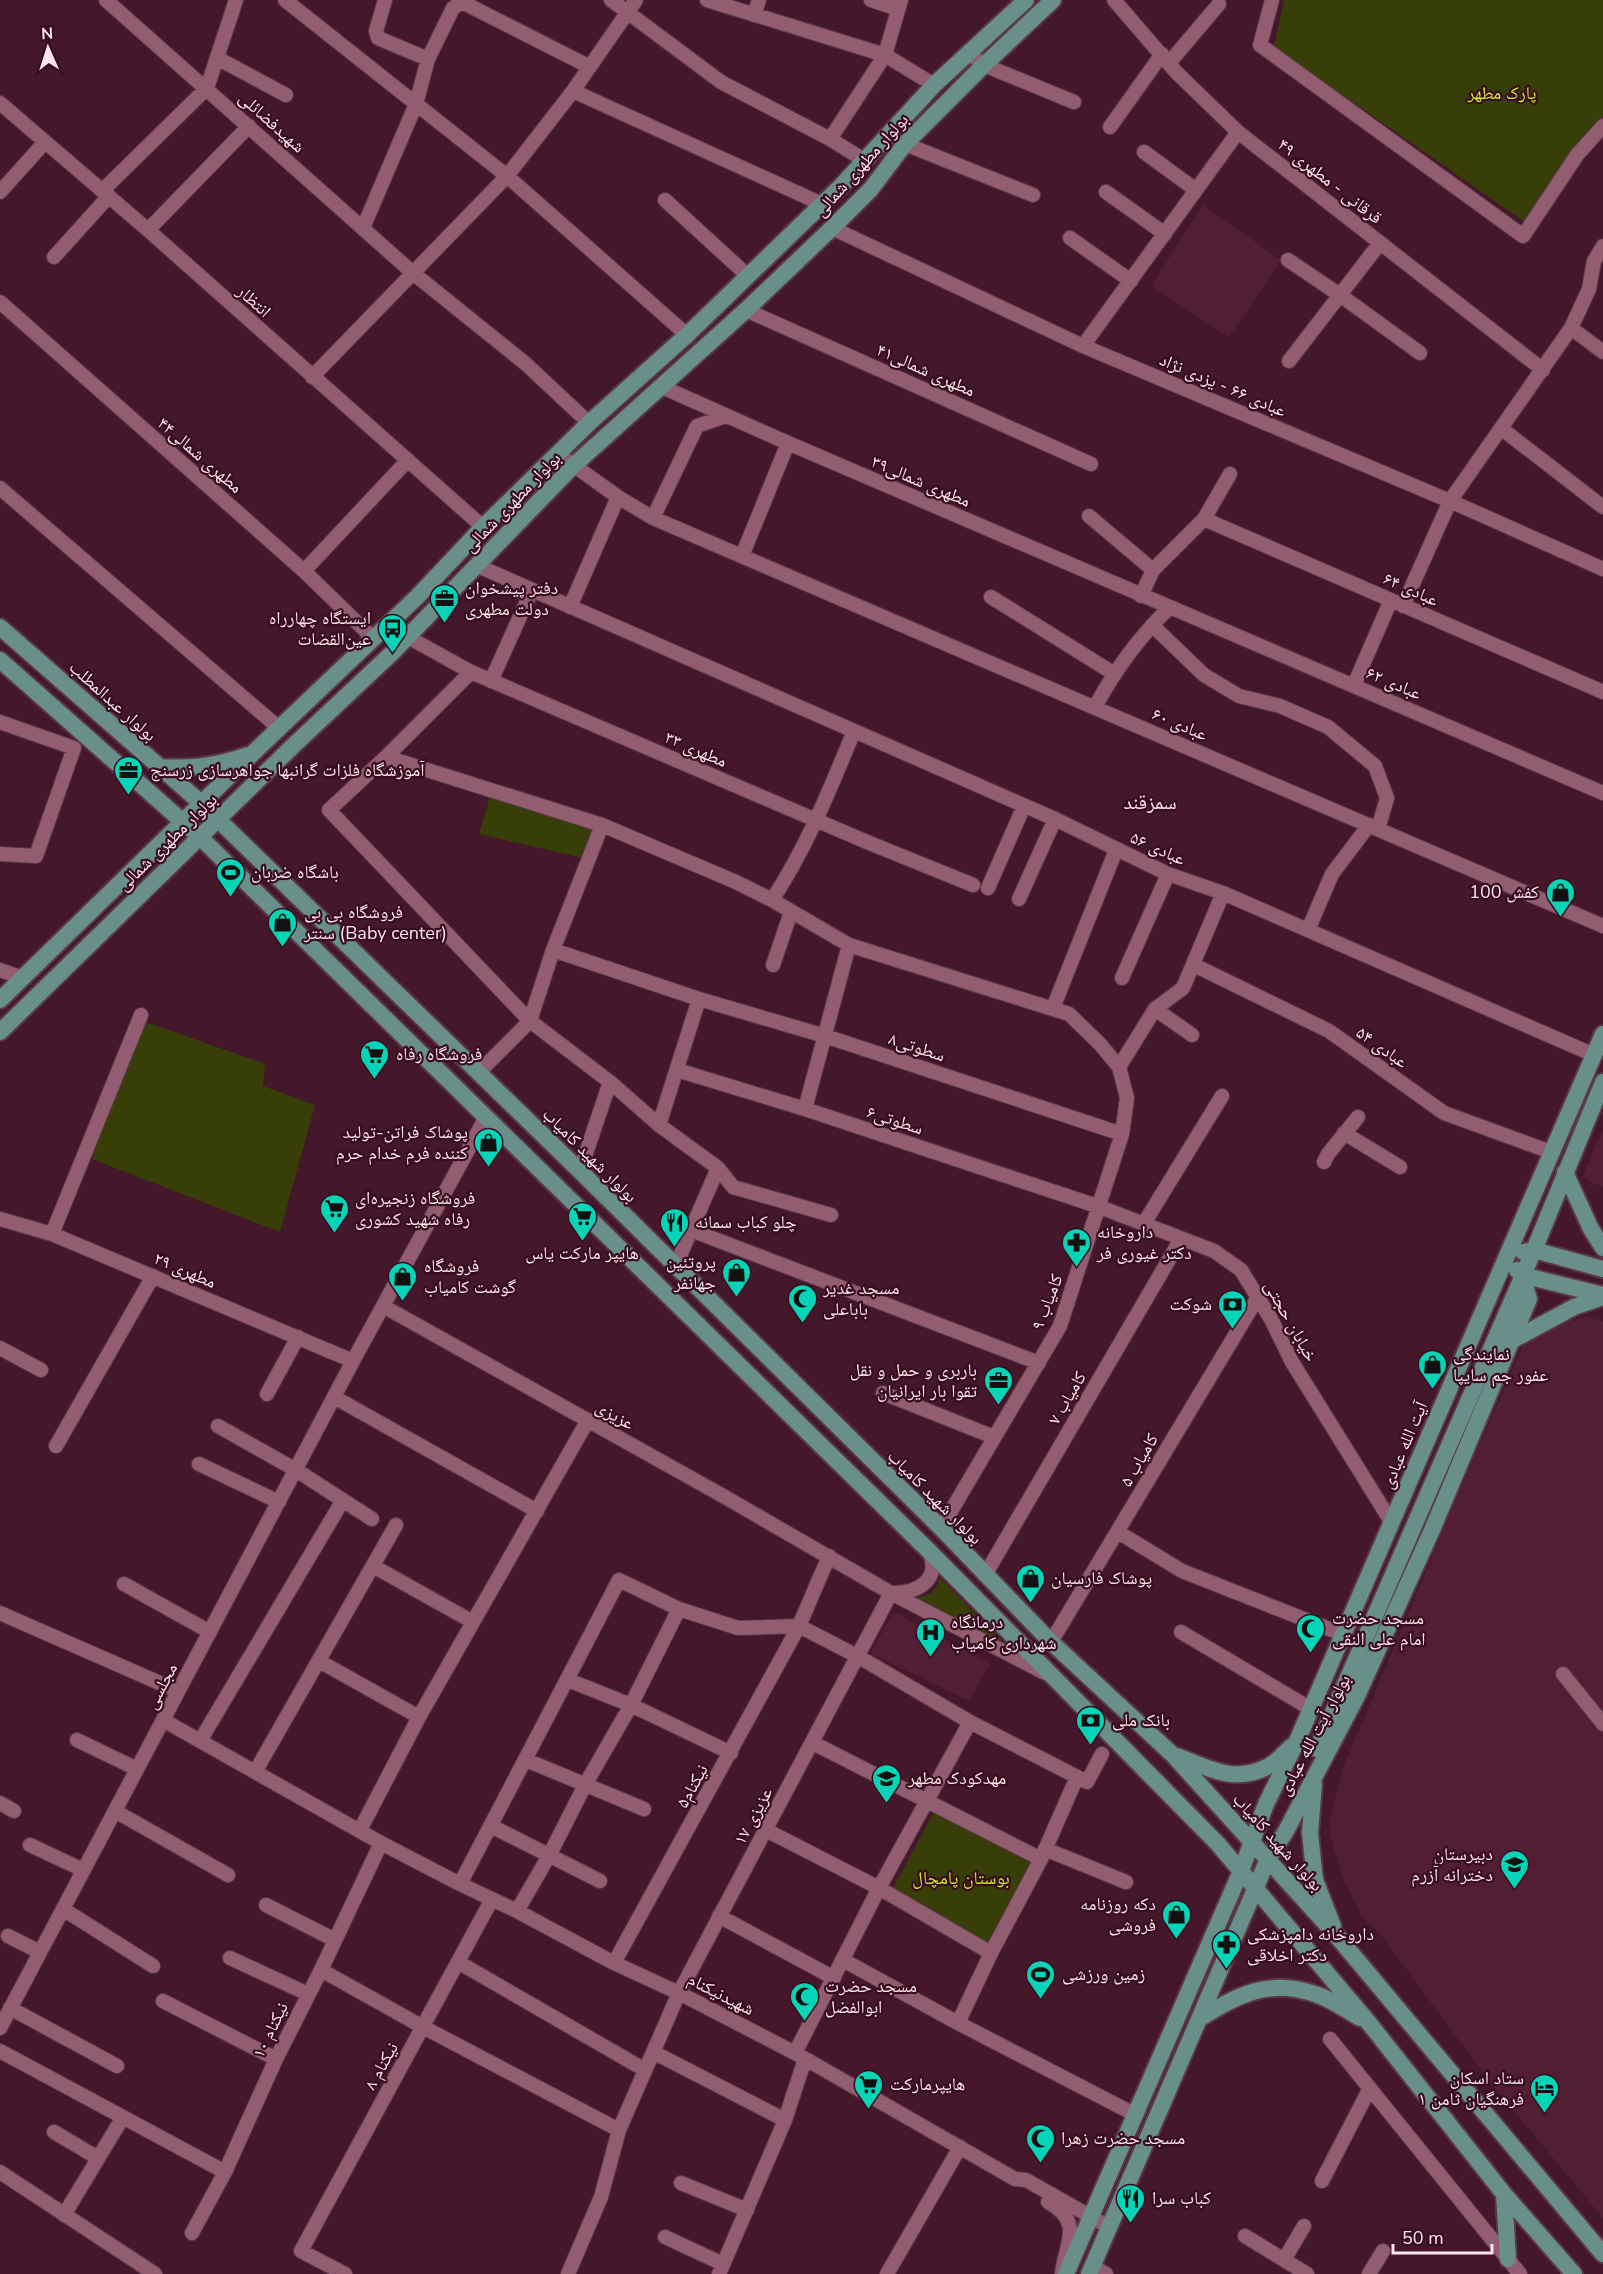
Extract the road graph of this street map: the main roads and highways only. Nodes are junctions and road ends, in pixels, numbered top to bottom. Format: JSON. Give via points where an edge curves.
{"nodes":[{"id":1,"x":1026,"y":0,"type":"edge"},
{"id":2,"x":1053,"y":0,"type":"edge"},
{"id":3,"x":0,"y":627,"type":"edge"},
{"id":4,"x":0,"y":660,"type":"edge"},
{"id":5,"x":252,"y":754,"type":"junction"},
{"id":6,"x":158,"y":767,"type":"junction"},
{"id":7,"x":201,"y":803,"type":"junction"},
{"id":8,"x":218,"y":819,"type":"junction"},
{"id":9,"x":183,"y":821,"type":"junction"},
{"id":10,"x":200,"y":837,"type":"junction"},
{"id":11,"x":382,"y":981,"type":"junction"},
{"id":12,"x":365,"y":999,"type":"junction"},
{"id":13,"x":0,"y":1000,"type":"edge"},
{"id":14,"x":0,"y":1032,"type":"edge"},
{"id":15,"x":1603,"y":1034,"type":"edge"},
{"id":16,"x":1603,"y":1082,"type":"edge"},
{"id":17,"x":1564,"y":1172,"type":"junction"},
{"id":18,"x":1603,"y":1248,"type":"edge"},
{"id":19,"x":1534,"y":1250,"type":"junction"},
{"id":20,"x":1506,"y":1255,"type":"junction"},
{"id":21,"x":1603,"y":1269,"type":"edge"},
{"id":22,"x":1522,"y":1275,"type":"junction"},
{"id":23,"x":1603,"y":1296,"type":"edge"},
{"id":24,"x":1513,"y":1340,"type":"junction"},
{"id":25,"x":1328,"y":1726,"type":"junction"},
{"id":26,"x":1297,"y":1742,"type":"junction"},
{"id":27,"x":1173,"y":1755,"type":"junction"},
{"id":28,"x":1314,"y":1775,"type":"junction"},
{"id":29,"x":1252,"y":1843,"type":"junction"},
{"id":30,"x":1268,"y":1859,"type":"junction"},
{"id":31,"x":1241,"y":1871,"type":"junction"},
{"id":32,"x":1255,"y":1888,"type":"junction"},
{"id":33,"x":1336,"y":1935,"type":"junction"},
{"id":34,"x":1199,"y":2019,"type":"junction"},
{"id":35,"x":1370,"y":2023,"type":"junction"},
{"id":36,"x":1504,"y":2194,"type":"junction"},
{"id":37,"x":1603,"y":2254,"type":"edge"},
{"id":38,"x":1508,"y":2259,"type":"road end"},
{"id":39,"x":1096,"y":2271,"type":"edge"},
{"id":40,"x":1066,"y":2274,"type":"edge"},
{"id":41,"x":1574,"y":2274,"type":"edge"}],
"edges":[{"from":1,"to":5,"type":"main road","name":"بولوار مطهری شمالی","via":[[934,85],[822,204],[589,423],[417,597]]},
{"from":2,"to":8,"type":"main road","name":"بولوار مطهری شمالی","via":[[905,144],[871,189],[832,228],[573,466],[408,637]]},
{"from":3,"to":6,"type":"main road","name":"بولوار عبدالمطلب"},
{"from":4,"to":9,"type":"main road"},
{"from":5,"to":6,"type":"main road","via":[[190,769]]},
{"from":5,"to":7,"type":"main road","name":"بولوار مطهری شمالی"},
{"from":6,"to":7,"type":"main road","name":"بولوار عبدالمطلب"},
{"from":7,"to":8,"type":"main road","name":"بولوار شهید کامیاب"},
{"from":7,"to":9,"type":"main road","name":"بولوار مطهری شمالی"},
{"from":8,"to":10,"type":"main road","name":"بولوار مطهری شمالی"},
{"from":8,"to":11,"type":"main road","name":"بولوار شهید کامیاب"},
{"from":9,"to":10,"type":"main road"},
{"from":9,"to":13,"type":"main road","name":"بولوار مطهری شمالی"},
{"from":10,"to":12,"type":"main road"},
{"from":10,"to":14,"type":"main road","name":"بولوار مطهری شمالی"},
{"from":11,"to":12,"type":"main road"},
{"from":11,"to":27,"type":"main road","name":"بولوار شهید کامیاب","via":[[941,1528],[1051,1642]]},
{"from":12,"to":31,"type":"main road","via":[[929,1551]]},
{"from":15,"to":20,"type":"main road","name":"آیت الله عبادی"},
{"from":16,"to":17,"type":"main road"},
{"from":17,"to":18,"type":"main road"},
{"from":17,"to":19,"type":"main road"},
{"from":19,"to":20,"type":"main road"},
{"from":19,"to":21,"type":"main road"},
{"from":19,"to":22,"type":"main road"},
{"from":20,"to":22,"type":"main road"},
{"from":20,"to":26,"type":"main road","name":"آیت الله عبادی"},
{"from":22,"to":23,"type":"main road"},
{"from":22,"to":24,"type":"main road","name":"بولوار آیت الله عبادی","via":[[1529,1299]]},
{"from":22,"to":25,"type":"main road"},
{"from":23,"to":24,"type":"main road"},
{"from":24,"to":28,"type":"main road","name":"بولوار آیت الله عبادی","via":[[1358,1696]]},
{"from":25,"to":28,"type":"main road"},
{"from":25,"to":30,"type":"main road"},
{"from":26,"to":27,"type":"main road","via":[[1268,1767],[1245,1775],[1227,1775]]},
{"from":26,"to":29,"type":"main road","name":"آیت الله عبادی","via":[[1266,1804]]},
{"from":27,"to":29,"type":"main road","name":"بولوار شهید کامیاب"},
{"from":28,"to":30,"type":"main road","name":"بولوار آیت الله عبادی"},
{"from":28,"to":33,"type":"main road","via":[[1310,1833],[1316,1880]]},
{"from":29,"to":30,"type":"main road","name":"بولوار شهید کامیاب"},
{"from":29,"to":31,"type":"main road","name":"آیت الله عبادی"},
{"from":30,"to":32,"type":"main road","name":"بولوار آیت الله عبادی"},
{"from":30,"to":33,"type":"main road","name":"بولوار شهید کامیاب"},
{"from":31,"to":32,"type":"main road"},
{"from":31,"to":40,"type":"main road"},
{"from":32,"to":34,"type":"main road","name":"بولوار آیت الله عبادی"},
{"from":32,"to":35,"type":"main road"},
{"from":33,"to":37,"type":"main road","name":"بولوار شهید کامیاب"},
{"from":34,"to":35,"type":"main road","via":[[1233,1998],[1258,1989],[1289,1988],[1317,1994]]},
{"from":34,"to":39,"type":"main road","name":"بولوار آیت الله عبادی","via":[[1109,2226]]},
{"from":35,"to":36,"type":"main road"},
{"from":36,"to":38,"type":"main road"},
{"from":36,"to":41,"type":"main road"}]}
